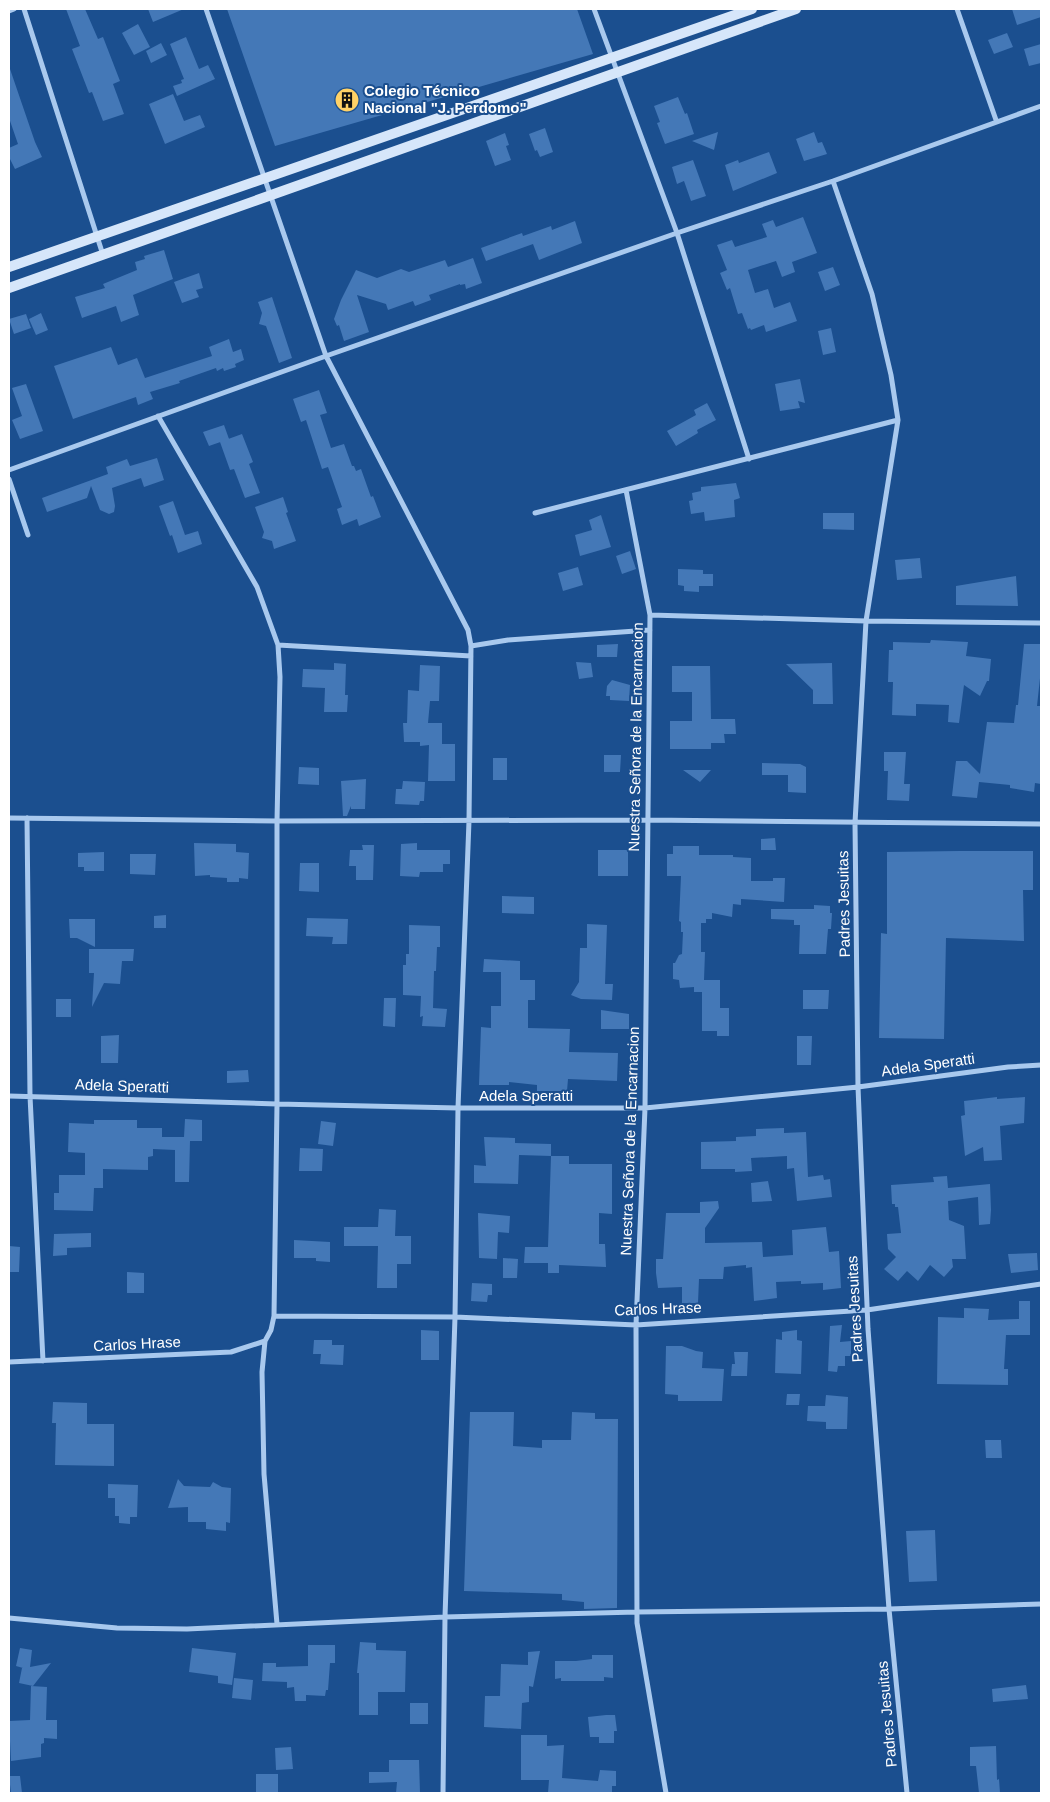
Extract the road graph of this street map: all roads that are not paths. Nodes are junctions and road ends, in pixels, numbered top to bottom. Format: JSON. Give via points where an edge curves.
{"nodes":[{"id":1,"x":14,"y":9,"type":"edge"},
{"id":2,"x":24,"y":9,"type":"edge"},
{"id":3,"x":206,"y":9,"type":"edge"},
{"id":4,"x":594,"y":9,"type":"edge"},
{"id":5,"x":752,"y":9,"type":"edge"},
{"id":6,"x":796,"y":9,"type":"edge"},
{"id":7,"x":958,"y":9,"type":"edge"},
{"id":8,"x":9,"y":11,"type":"edge"},
{"id":9,"x":613,"y":58,"type":"junction"},
{"id":10,"x":618,"y":72,"type":"junction"},
{"id":11,"x":1041,"y":106,"type":"edge"},
{"id":12,"x":996,"y":120,"type":"junction"},
{"id":13,"x":264,"y":179,"type":"junction"},
{"id":14,"x":833,"y":180,"type":"junction"},
{"id":15,"x":270,"y":195,"type":"junction"},
{"id":16,"x":677,"y":233,"type":"junction"},
{"id":17,"x":98,"y":237,"type":"junction"},
{"id":18,"x":103,"y":255,"type":"junction"},
{"id":19,"x":9,"y":267,"type":"edge"},
{"id":20,"x":9,"y":288,"type":"edge"},
{"id":21,"x":326,"y":356,"type":"junction"},
{"id":22,"x":158,"y":416,"type":"junction"},
{"id":23,"x":898,"y":420,"type":"junction"},
{"id":24,"x":749,"y":458,"type":"junction"},
{"id":25,"x":9,"y":470,"type":"edge"},
{"id":26,"x":9,"y":480,"type":"edge"},
{"id":27,"x":626,"y":490,"type":"junction"},
{"id":28,"x":535,"y":513,"type":"dead end"},
{"id":29,"x":28,"y":535,"type":"dead end"},
{"id":30,"x":650,"y":615,"type":"junction"},
{"id":31,"x":866,"y":621,"type":"junction"},
{"id":32,"x":1041,"y":623,"type":"edge"},
{"id":33,"x":650,"y":630,"type":"junction"},
{"id":34,"x":278,"y":645,"type":"junction"},
{"id":35,"x":471,"y":646,"type":"junction"},
{"id":36,"x":471,"y":656,"type":"junction"},
{"id":37,"x":9,"y":818,"type":"edge"},
{"id":38,"x":27,"y":818,"type":"junction"},
{"id":39,"x":648,"y":820,"type":"junction"},
{"id":40,"x":277,"y":821,"type":"junction"},
{"id":41,"x":469,"y":821,"type":"junction"},
{"id":42,"x":855,"y":823,"type":"junction"},
{"id":43,"x":1041,"y":824,"type":"edge"},
{"id":44,"x":1041,"y":1065,"type":"edge"},
{"id":45,"x":858,"y":1087,"type":"junction"},
{"id":46,"x":9,"y":1096,"type":"edge"},
{"id":47,"x":30,"y":1096,"type":"junction"},
{"id":48,"x":278,"y":1104,"type":"junction"},
{"id":49,"x":458,"y":1108,"type":"junction"},
{"id":50,"x":645,"y":1108,"type":"junction"},
{"id":51,"x":1041,"y":1284,"type":"edge"},
{"id":52,"x":867,"y":1310,"type":"junction"},
{"id":53,"x":274,"y":1316,"type":"junction"},
{"id":54,"x":455,"y":1318,"type":"junction"},
{"id":55,"x":636,"y":1325,"type":"junction"},
{"id":56,"x":265,"y":1341,"type":"junction"},
{"id":57,"x":9,"y":1362,"type":"edge"},
{"id":58,"x":43,"y":1362,"type":"junction"},
{"id":59,"x":1041,"y":1604,"type":"edge"},
{"id":60,"x":890,"y":1609,"type":"junction"},
{"id":61,"x":637,"y":1612,"type":"junction"},
{"id":62,"x":446,"y":1617,"type":"junction"},
{"id":63,"x":9,"y":1618,"type":"edge"},
{"id":64,"x":277,"y":1624,"type":"junction"},
{"id":65,"x":443,"y":1793,"type":"edge"},
{"id":66,"x":666,"y":1793,"type":"edge"},
{"id":67,"x":907,"y":1793,"type":"edge"}],
"edges":[{"from":1,"to":8,"type":"street"},
{"from":2,"to":17,"type":"street"},
{"from":3,"to":13,"type":"street"},
{"from":4,"to":9,"type":"street"},
{"from":5,"to":9,"type":"main road"},
{"from":6,"to":10,"type":"main road"},
{"from":7,"to":12,"type":"street"},
{"from":9,"to":10,"type":"street"},
{"from":9,"to":13,"type":"main road"},
{"from":10,"to":15,"type":"main road"},
{"from":10,"to":16,"type":"street"},
{"from":11,"to":12,"type":"street"},
{"from":12,"to":14,"type":"street"},
{"from":13,"to":15,"type":"street"},
{"from":13,"to":17,"type":"main road"},
{"from":14,"to":16,"type":"street"},
{"from":14,"to":23,"type":"street","name":"Padres Jesuitas","via":[[872,294]]},
{"from":15,"to":18,"type":"main road"},
{"from":15,"to":21,"type":"street"},
{"from":16,"to":21,"type":"street"},
{"from":16,"to":24,"type":"street"},
{"from":17,"to":18,"type":"street"},
{"from":17,"to":19,"type":"main road"},
{"from":18,"to":20,"type":"main road"},
{"from":21,"to":22,"type":"street"},
{"from":21,"to":35,"type":"street","via":[[468,630]]},
{"from":22,"to":25,"type":"street"},
{"from":22,"to":34,"type":"street","via":[[256,587]]},
{"from":23,"to":24,"type":"street"},
{"from":23,"to":31,"type":"street","name":"Padres Jesuitas"},
{"from":24,"to":27,"type":"street"},
{"from":26,"to":29,"type":"street"},
{"from":27,"to":28,"type":"street"},
{"from":27,"to":30,"type":"street","name":"Nuestra Señora de la Encarnacion"},
{"from":30,"to":31,"type":"street"},
{"from":30,"to":33,"type":"street","name":"Nuestra Señora de la Encarnacion"},
{"from":31,"to":32,"type":"street"},
{"from":31,"to":42,"type":"street","name":"Padres Jesuitas"},
{"from":33,"to":35,"type":"street","via":[[508,640]]},
{"from":33,"to":39,"type":"street","name":"Nuestra Señora de la Encarnacion"},
{"from":34,"to":36,"type":"street"},
{"from":34,"to":40,"type":"street"},
{"from":35,"to":36,"type":"street"},
{"from":36,"to":41,"type":"street"},
{"from":37,"to":38,"type":"street"},
{"from":38,"to":40,"type":"street"},
{"from":38,"to":47,"type":"street"},
{"from":39,"to":41,"type":"street"},
{"from":39,"to":42,"type":"street"},
{"from":39,"to":50,"type":"street","name":"Nuestra Señora de la Encarnacion"},
{"from":40,"to":41,"type":"street"},
{"from":40,"to":48,"type":"street"},
{"from":41,"to":49,"type":"street"},
{"from":42,"to":43,"type":"street"},
{"from":42,"to":45,"type":"street","name":"Padres Jesuitas"},
{"from":44,"to":45,"type":"street","name":"Adela Speratti","via":[[1008,1066]]},
{"from":45,"to":50,"type":"street","name":"Adela Speratti"},
{"from":45,"to":52,"type":"street","name":"Padres Jesuitas"},
{"from":46,"to":47,"type":"street","name":"Adela Speratti"},
{"from":47,"to":48,"type":"street","name":"Adela Speratti"},
{"from":47,"to":58,"type":"street"},
{"from":48,"to":49,"type":"street","name":"Adela Speratti"},
{"from":48,"to":53,"type":"street"},
{"from":49,"to":50,"type":"street","name":"Adela Speratti"},
{"from":49,"to":54,"type":"street"},
{"from":50,"to":55,"type":"street","name":"Nuestra Señora de la Encarnacion"},
{"from":51,"to":52,"type":"street","name":"Carlos Hrase"},
{"from":52,"to":55,"type":"street","name":"Carlos Hrase"},
{"from":52,"to":60,"type":"street","name":"Padres Jesuitas"},
{"from":53,"to":54,"type":"street","name":"Carlos Hrase"},
{"from":53,"to":56,"type":"street","via":[[272,1330]]},
{"from":54,"to":55,"type":"street","name":"Carlos Hrase"},
{"from":54,"to":62,"type":"street"},
{"from":55,"to":61,"type":"street","name":"Nuestra Señora de la Encarnacion"},
{"from":56,"to":58,"type":"street","name":"Carlos Hrase","via":[[231,1352]]},
{"from":56,"to":64,"type":"street","via":[[262,1372],[264,1474]]},
{"from":57,"to":58,"type":"street","name":"Carlos Hrase"},
{"from":59,"to":60,"type":"street"},
{"from":60,"to":61,"type":"street"},
{"from":60,"to":67,"type":"street","name":"Padres Jesuitas"},
{"from":61,"to":62,"type":"street"},
{"from":61,"to":66,"type":"street","name":"Nuestra Señora de la Encarnacion"},
{"from":62,"to":64,"type":"street"},
{"from":62,"to":65,"type":"street"},
{"from":63,"to":64,"type":"street","via":[[117,1628],[187,1629]]}]}
